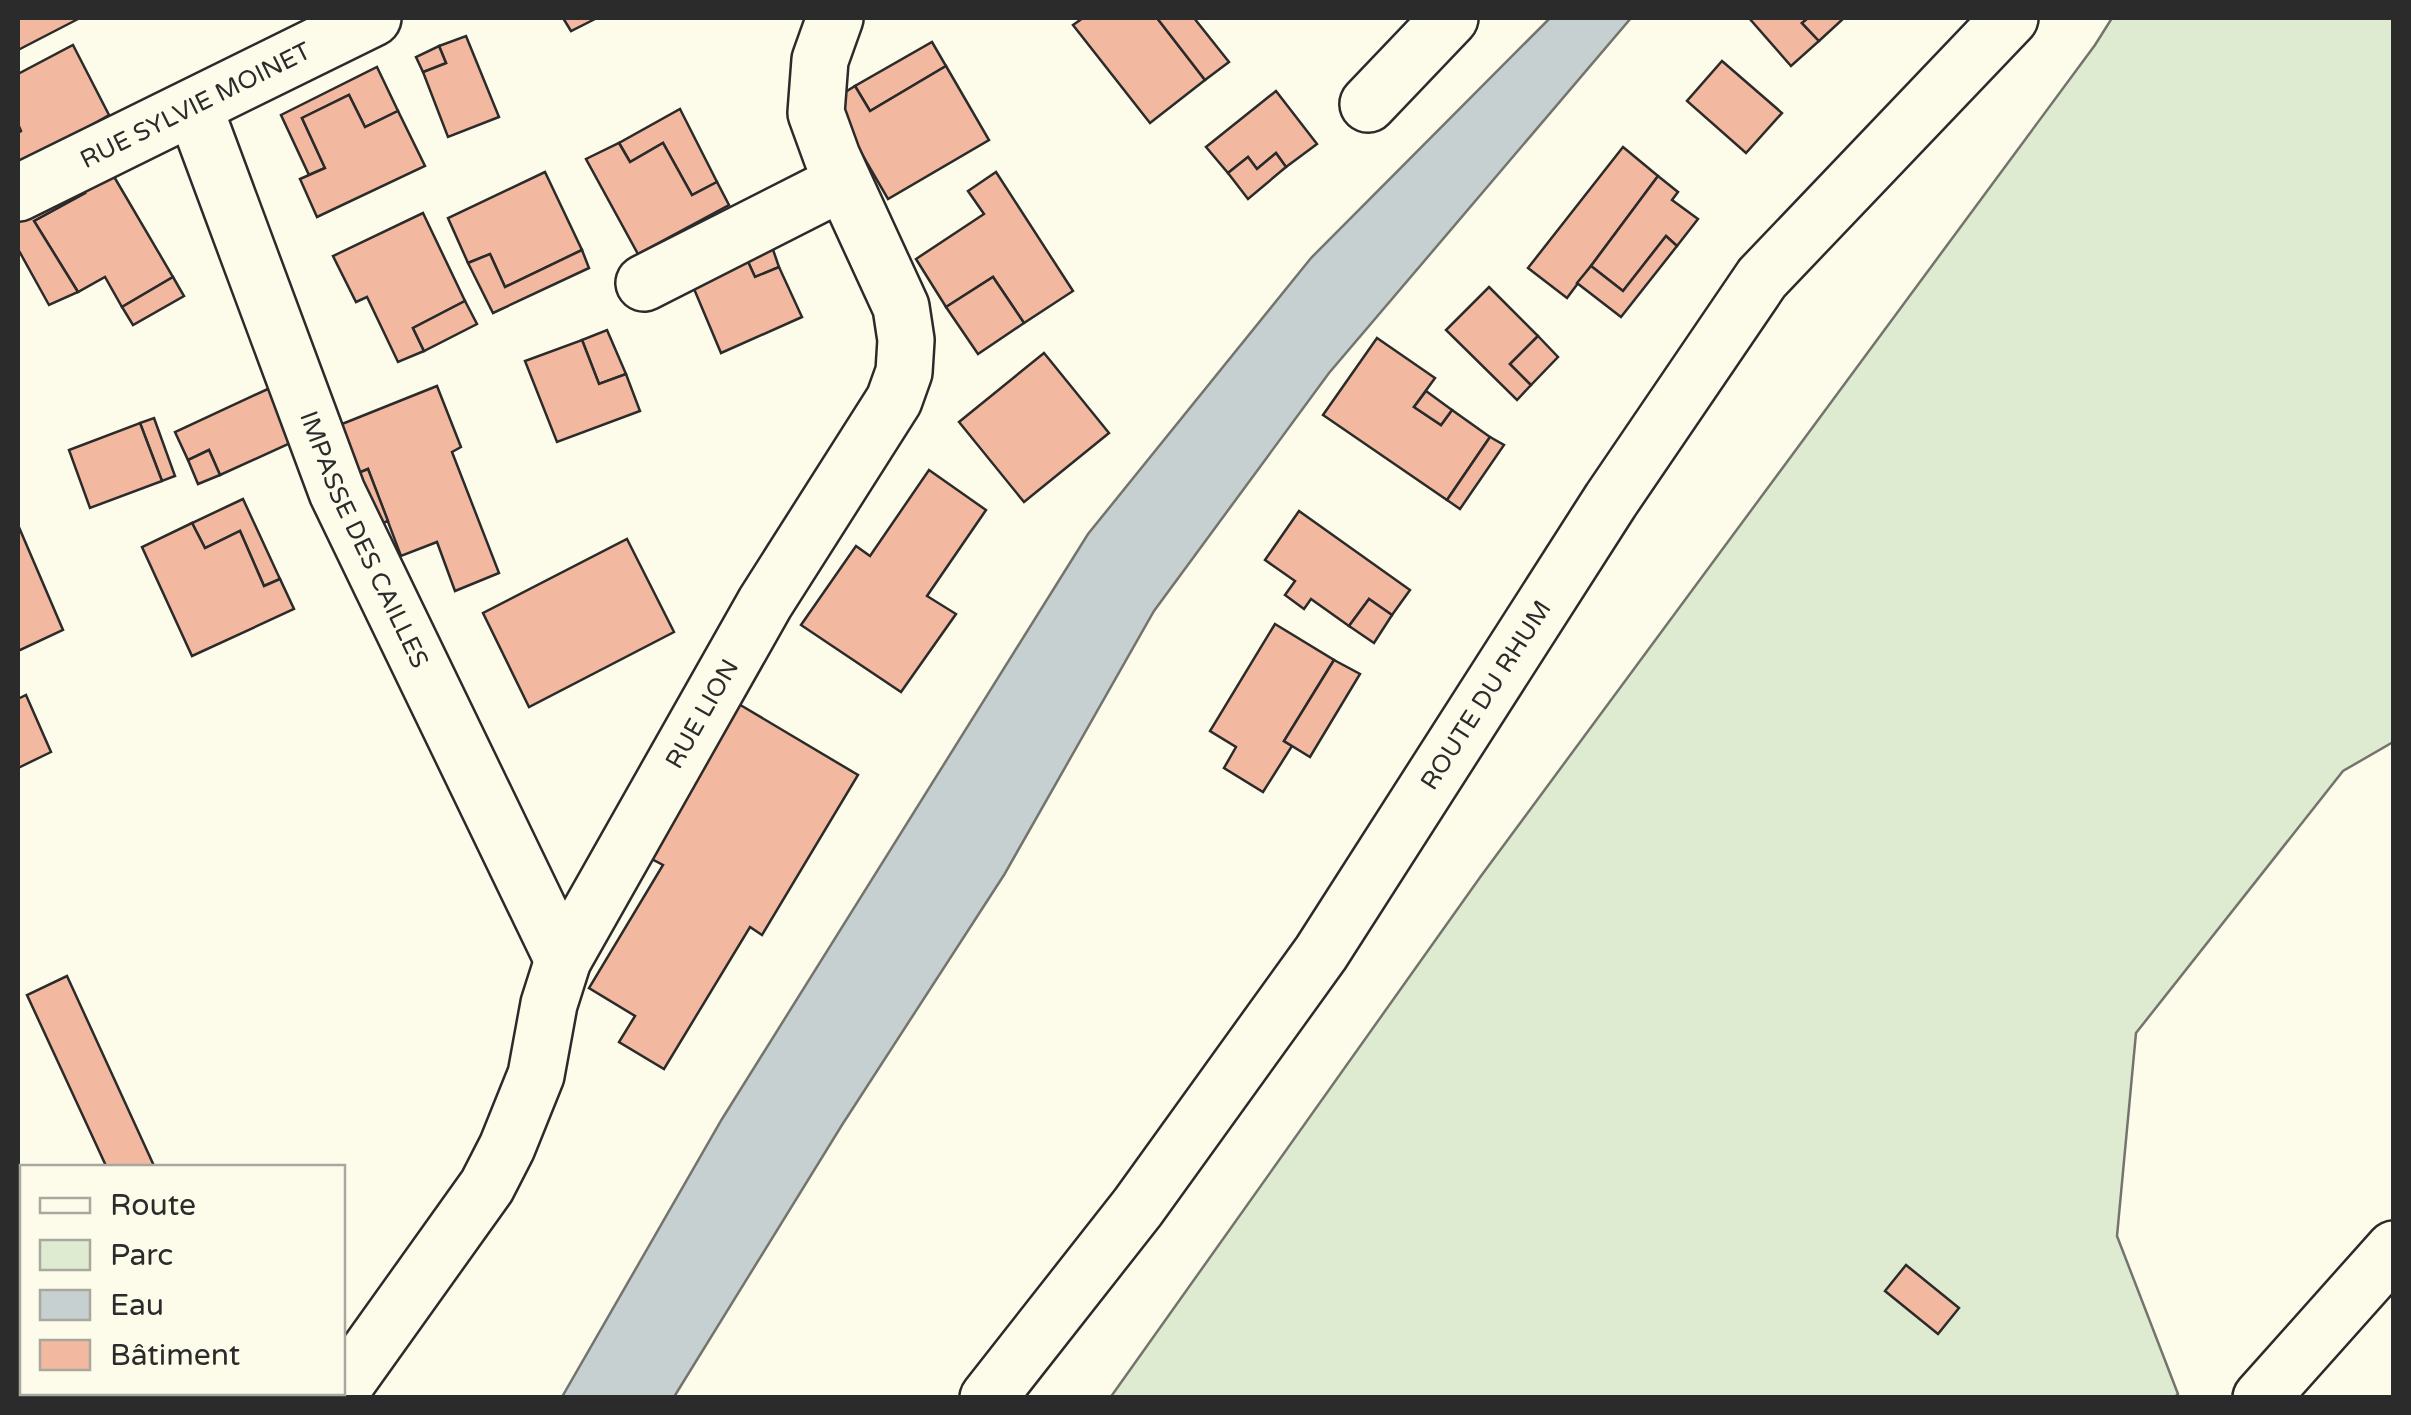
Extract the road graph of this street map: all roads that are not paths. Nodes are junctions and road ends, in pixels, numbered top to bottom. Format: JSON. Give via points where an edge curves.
{"nodes":[{"id":1,"x":373,"y":18,"type":"edge"},
{"id":2,"x":835,"y":18,"type":"edge"},
{"id":3,"x":1450,"y":18,"type":"edge"},
{"id":4,"x":2010,"y":18,"type":"edge"},
{"id":5,"x":1368,"y":104,"type":"dead end"},
{"id":6,"x":194,"y":107,"type":"junction"},
{"id":7,"x":843,"y":182,"type":"junction"},
{"id":8,"x":18,"y":193,"type":"edge"},
{"id":9,"x":644,"y":284,"type":"dead end"},
{"id":10,"x":563,"y":960,"type":"junction"},
{"id":11,"x":2394,"y":1249,"type":"edge"},
{"id":12,"x":345,"y":1386,"type":"edge"},
{"id":13,"x":988,"y":1398,"type":"edge"},
{"id":14,"x":2261,"y":1398,"type":"edge"}],
"edges":[{"from":1,"to":6,"type":"street","name":"RUE SYLVIE MOINET"},
{"from":2,"to":7,"type":"street","name":"RUE LION","via":[[820,60],[816,113]]},
{"from":3,"to":5,"type":"street"},
{"from":4,"to":13,"type":"street","name":"ROUTE DU RHUM","via":[[1762,278],[1321,953],[1138,1207]]},
{"from":6,"to":8,"type":"street","name":"RUE SYLVIE MOINET"},
{"from":6,"to":10,"type":"street","name":"IMPASSE DES CAILLES","via":[[338,492]]},
{"from":7,"to":9,"type":"street"},
{"from":7,"to":10,"type":"street","name":"RUE LION","via":[[901,306],[904,372],[894,400],[765,603]]},
{"from":10,"to":12,"type":"street","name":"RUE LION","via":[[536,1074],[507,1147],[487,1186]]},
{"from":11,"to":14,"type":"street"}]}
